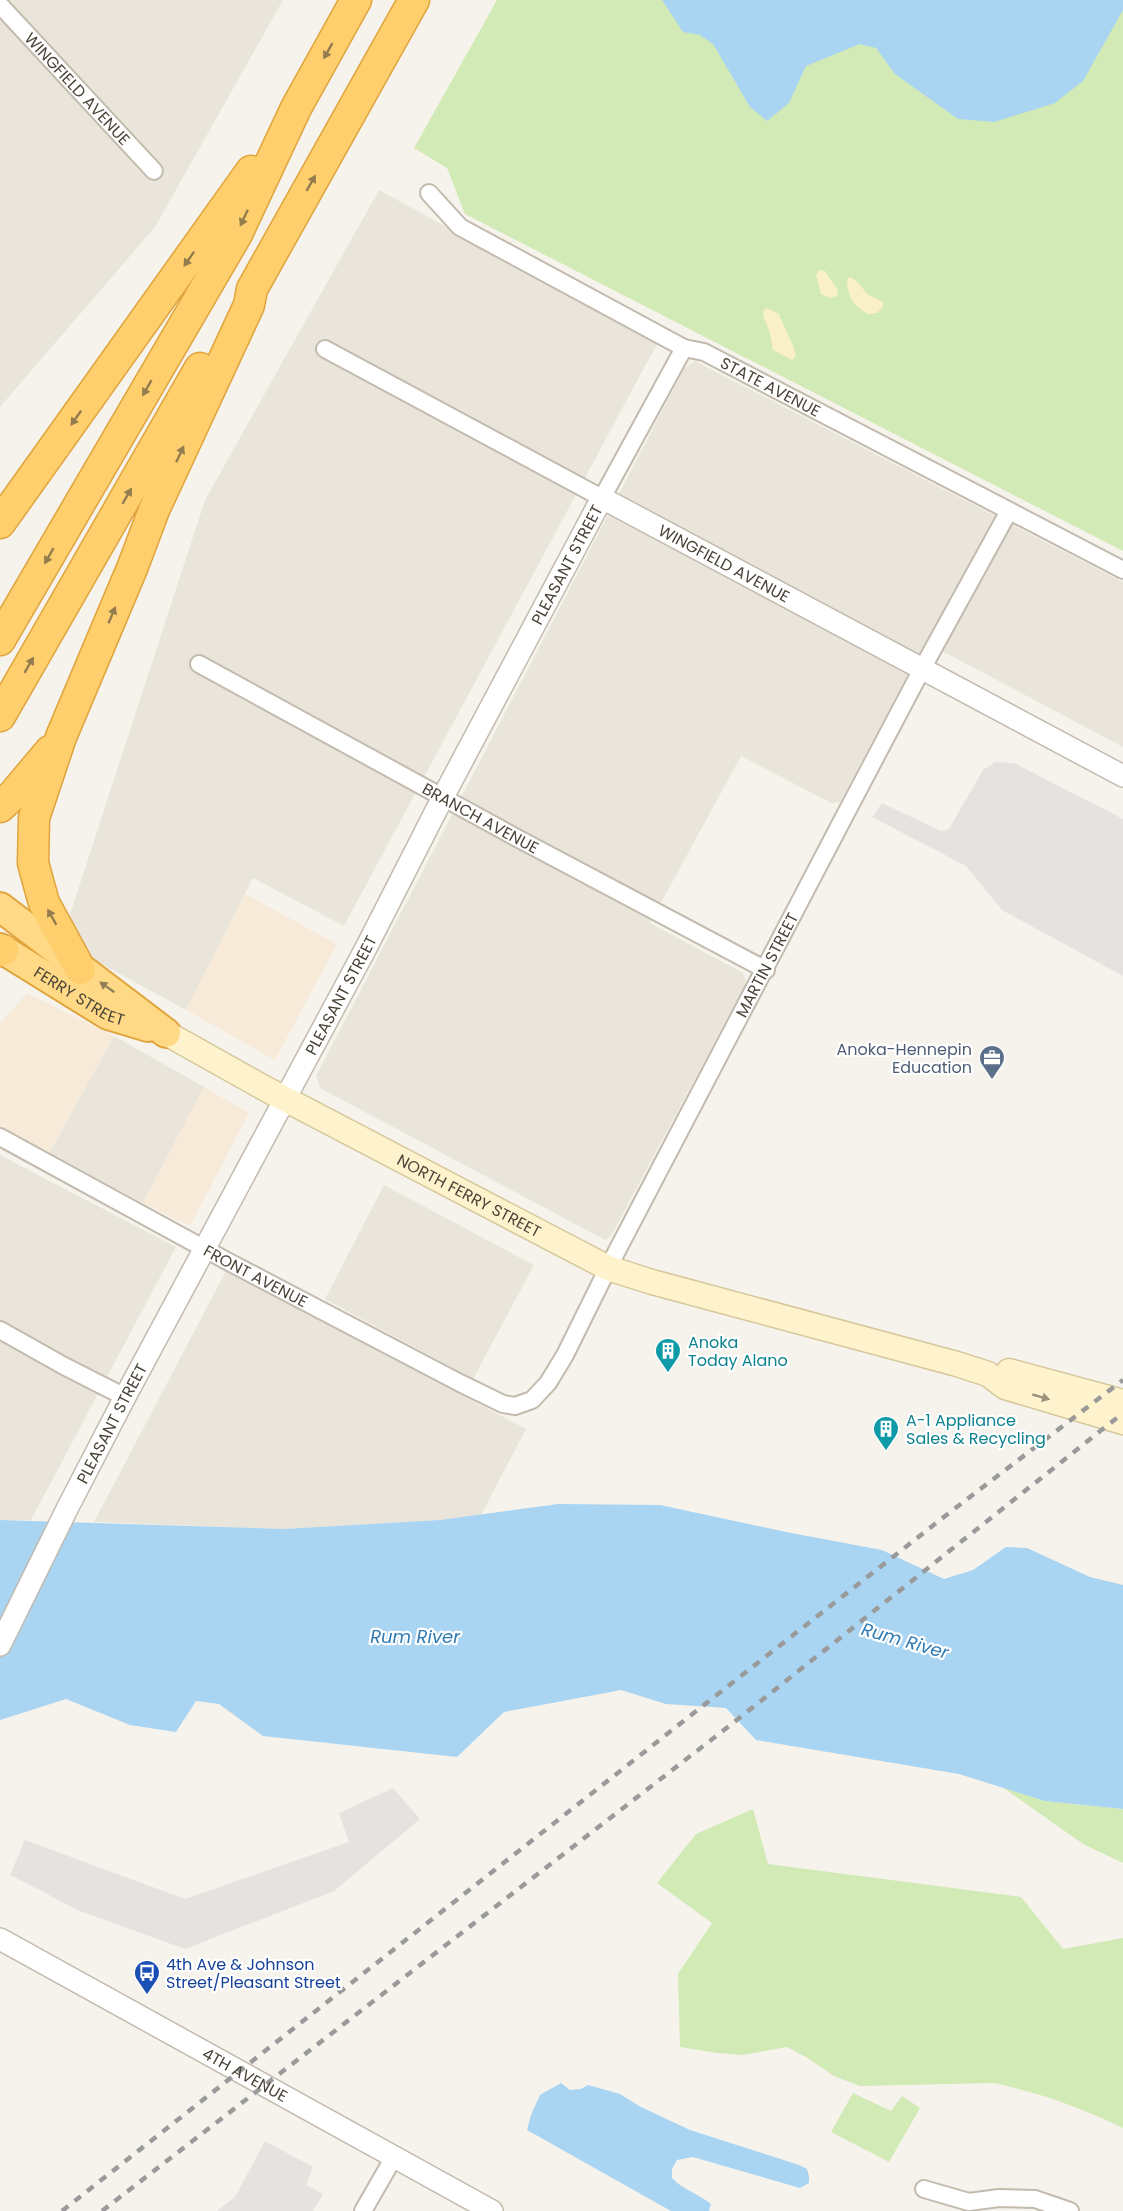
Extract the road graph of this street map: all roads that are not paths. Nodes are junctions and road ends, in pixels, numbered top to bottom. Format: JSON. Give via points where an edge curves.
{"nodes":[{"id":1,"x":356,"y":0,"type":"edge"},
{"id":2,"x":414,"y":0,"type":"edge"},
{"id":3,"x":0,"y":5,"type":"edge"},
{"id":4,"x":296,"y":108,"type":"junction"},
{"id":5,"x":154,"y":171,"type":"dead end"},
{"id":6,"x":429,"y":193,"type":"dead end"},
{"id":7,"x":252,"y":289,"type":"junction"},
{"id":8,"x":684,"y":348,"type":"junction"},
{"id":9,"x":325,"y":350,"type":"dead end"},
{"id":10,"x":602,"y":498,"type":"junction"},
{"id":11,"x":1009,"y":512,"type":"junction"},
{"id":12,"x":0,"y":523,"type":"edge"},
{"id":13,"x":1123,"y":570,"type":"edge"},
{"id":14,"x":0,"y":640,"type":"edge"},
{"id":15,"x":199,"y":664,"type":"dead end"},
{"id":16,"x":922,"y":669,"type":"junction"},
{"id":17,"x":0,"y":716,"type":"edge"},
{"id":18,"x":61,"y":737,"type":"junction"},
{"id":19,"x":1123,"y":776,"type":"edge"},
{"id":20,"x":443,"y":797,"type":"junction"},
{"id":21,"x":0,"y":807,"type":"edge"},
{"id":22,"x":0,"y":907,"type":"edge"},
{"id":23,"x":1,"y":950,"type":"edge"},
{"id":24,"x":80,"y":969,"type":"junction"},
{"id":25,"x":765,"y":970,"type":"junction"},
{"id":26,"x":166,"y":1033,"type":"junction"},
{"id":27,"x":286,"y":1099,"type":"junction"},
{"id":28,"x":0,"y":1137,"type":"edge"},
{"id":29,"x":204,"y":1249,"type":"junction"},
{"id":30,"x":608,"y":1268,"type":"junction"},
{"id":31,"x":0,"y":1330,"type":"edge"},
{"id":32,"x":988,"y":1374,"type":"junction"},
{"id":33,"x":125,"y":1397,"type":"junction"},
{"id":34,"x":1123,"y":1402,"type":"edge"},
{"id":35,"x":515,"y":1406,"type":"joint"},
{"id":36,"x":1123,"y":1422,"type":"edge"},
{"id":37,"x":0,"y":1645,"type":"edge"},
{"id":38,"x":0,"y":1939,"type":"edge"},
{"id":39,"x":394,"y":2157,"type":"junction"},
{"id":40,"x":924,"y":2188,"type":"dead end"},
{"id":41,"x":996,"y":2205,"type":"edge"},
{"id":42,"x":363,"y":2211,"type":"edge"},
{"id":43,"x":492,"y":2211,"type":"edge"},
{"id":44,"x":1070,"y":2211,"type":"edge"}],
"edges":[{"from":1,"to":4,"type":"highway","one_way":true},
{"from":7,"to":2,"type":"highway","one_way":true},
{"from":3,"to":5,"type":"street","name":"WINGFIELD AVENUE"},
{"from":4,"to":12,"type":"highway","one_way":true},
{"from":4,"to":14,"type":"highway","one_way":true,"via":[[237,234]]},
{"from":6,"to":8,"type":"street","name":"STATE AVENUE","via":[[460,227]]},
{"from":17,"to":7,"type":"highway","one_way":true,"via":[[240,299]]},
{"from":18,"to":7,"type":"highway","one_way":true,"via":[[154,510],[249,305]]},
{"from":8,"to":10,"type":"street","name":"PLEASANT STREET"},
{"from":8,"to":11,"type":"street","name":"STATE AVENUE","via":[[704,352]]},
{"from":9,"to":10,"type":"street","name":"WINGFIELD AVENUE"},
{"from":10,"to":16,"type":"street","name":"WINGFIELD AVENUE"},
{"from":10,"to":20,"type":"street","name":"PLEASANT STREET"},
{"from":11,"to":13,"type":"street","name":"STATE AVENUE"},
{"from":11,"to":16,"type":"street","name":"MARTIN STREET"},
{"from":15,"to":20,"type":"street","name":"BRANCH AVENUE"},
{"from":16,"to":19,"type":"street","name":"WINGFIELD AVENUE"},
{"from":16,"to":25,"type":"street","name":"MARTIN STREET"},
{"from":18,"to":21,"type":"highway"},
{"from":24,"to":18,"type":"highway","one_way":true,"via":[[44,903],[33,863],[34,818]]},
{"from":20,"to":25,"type":"street","name":"BRANCH AVENUE"},
{"from":20,"to":27,"type":"street","name":"PLEASANT STREET"},
{"from":22,"to":24,"type":"highway","name":"NORTH FERRY STREET"},
{"from":23,"to":26,"type":"highway","name":"FERRY STREET","via":[[108,1015]]},
{"from":26,"to":24,"type":"highway","name":"NORTH FERRY STREET","one_way":true},
{"from":25,"to":30,"type":"street","name":"MARTIN STREET"},
{"from":26,"to":27,"type":"main road","name":"NORTH FERRY STREET"},
{"from":27,"to":29,"type":"street","name":"PLEASANT STREET"},
{"from":27,"to":30,"type":"main road","name":"NORTH FERRY STREET"},
{"from":28,"to":29,"type":"street","name":"FRONT AVENUE"},
{"from":29,"to":33,"type":"street","name":"PLEASANT STREET"},
{"from":29,"to":35,"type":"street","name":"FRONT AVENUE","via":[[460,1383]]},
{"from":30,"to":32,"type":"main road","name":"NORTH FERRY STREET"},
{"from":30,"to":35,"type":"street","name":"MARTIN STREET","via":[[548,1383],[532,1400]]},
{"from":31,"to":33,"type":"street"},
{"from":32,"to":34,"type":"main road","name":"NORTH FERRY STREET","via":[[1011,1371]]},
{"from":32,"to":36,"type":"main road","name":"NORTH FERRY STREET","one_way":true,"via":[[1005,1386]]},
{"from":33,"to":37,"type":"street","name":"PLEASANT STREET"},
{"from":38,"to":39,"type":"street","name":"4TH AVENUE"},
{"from":39,"to":42,"type":"street"},
{"from":39,"to":43,"type":"street","name":"4TH AVENUE"},
{"from":40,"to":41,"type":"street","via":[[969,2202]]},
{"from":41,"to":44,"type":"street","via":[[1035,2199]]}]}
